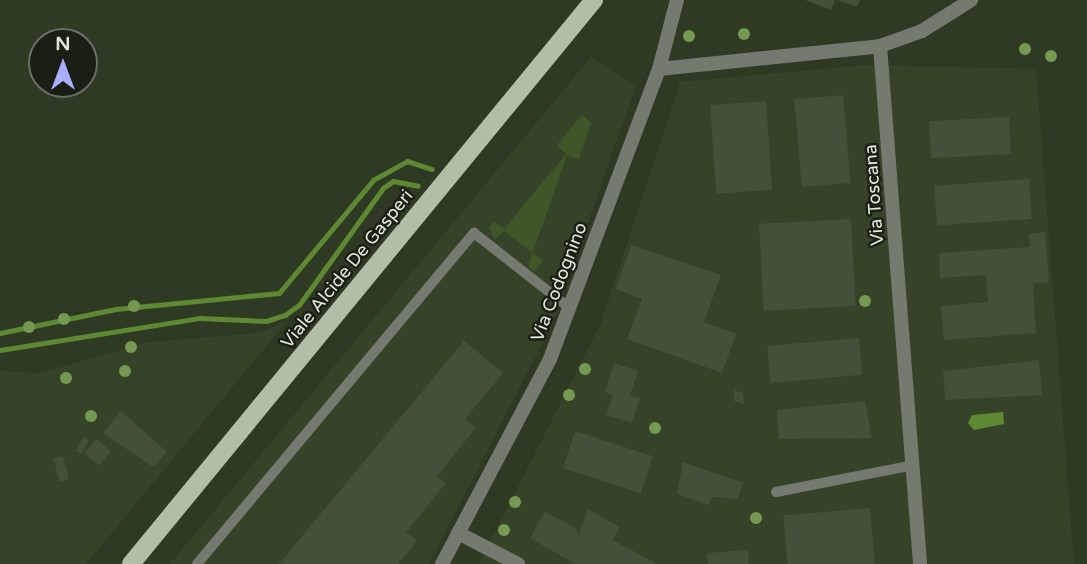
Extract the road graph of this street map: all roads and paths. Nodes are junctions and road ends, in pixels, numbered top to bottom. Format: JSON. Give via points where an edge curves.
{"nodes":[{"id":1,"x":594,"y":0,"type":"edge"},
{"id":2,"x":677,"y":0,"type":"edge"},
{"id":3,"x":971,"y":0,"type":"edge"},
{"id":4,"x":880,"y":46,"type":"junction"},
{"id":5,"x":659,"y":69,"type":"junction"},
{"id":6,"x":571,"y":309,"type":"junction"},
{"id":7,"x":913,"y":465,"type":"junction"},
{"id":8,"x":776,"y":492,"type":"dead end"},
{"id":9,"x":458,"y":533,"type":"junction"},
{"id":10,"x":131,"y":564,"type":"edge"},
{"id":11,"x":197,"y":564,"type":"edge"},
{"id":12,"x":442,"y":564,"type":"edge"},
{"id":13,"x":517,"y":564,"type":"edge"},
{"id":14,"x":920,"y":564,"type":"edge"}],
"edges":[{"from":1,"to":10,"type":"main road","name":"Viale Alcide De Gasperi"},
{"from":2,"to":5,"type":"street","name":"Via Codognino"},
{"from":3,"to":4,"type":"street","via":[[922,31]]},
{"from":4,"to":5,"type":"street"},
{"from":4,"to":7,"type":"street","name":"Via Toscana"},
{"from":5,"to":6,"type":"street","name":"Via Codognino"},
{"from":6,"to":9,"type":"street","name":"Via Codognino"},
{"from":6,"to":11,"type":"lane","via":[[474,233]]},
{"from":7,"to":8,"type":"lane"},
{"from":7,"to":14,"type":"street","name":"Via Toscana"},
{"from":9,"to":12,"type":"street","name":"Via Codognino"},
{"from":9,"to":13,"type":"street"}]}
